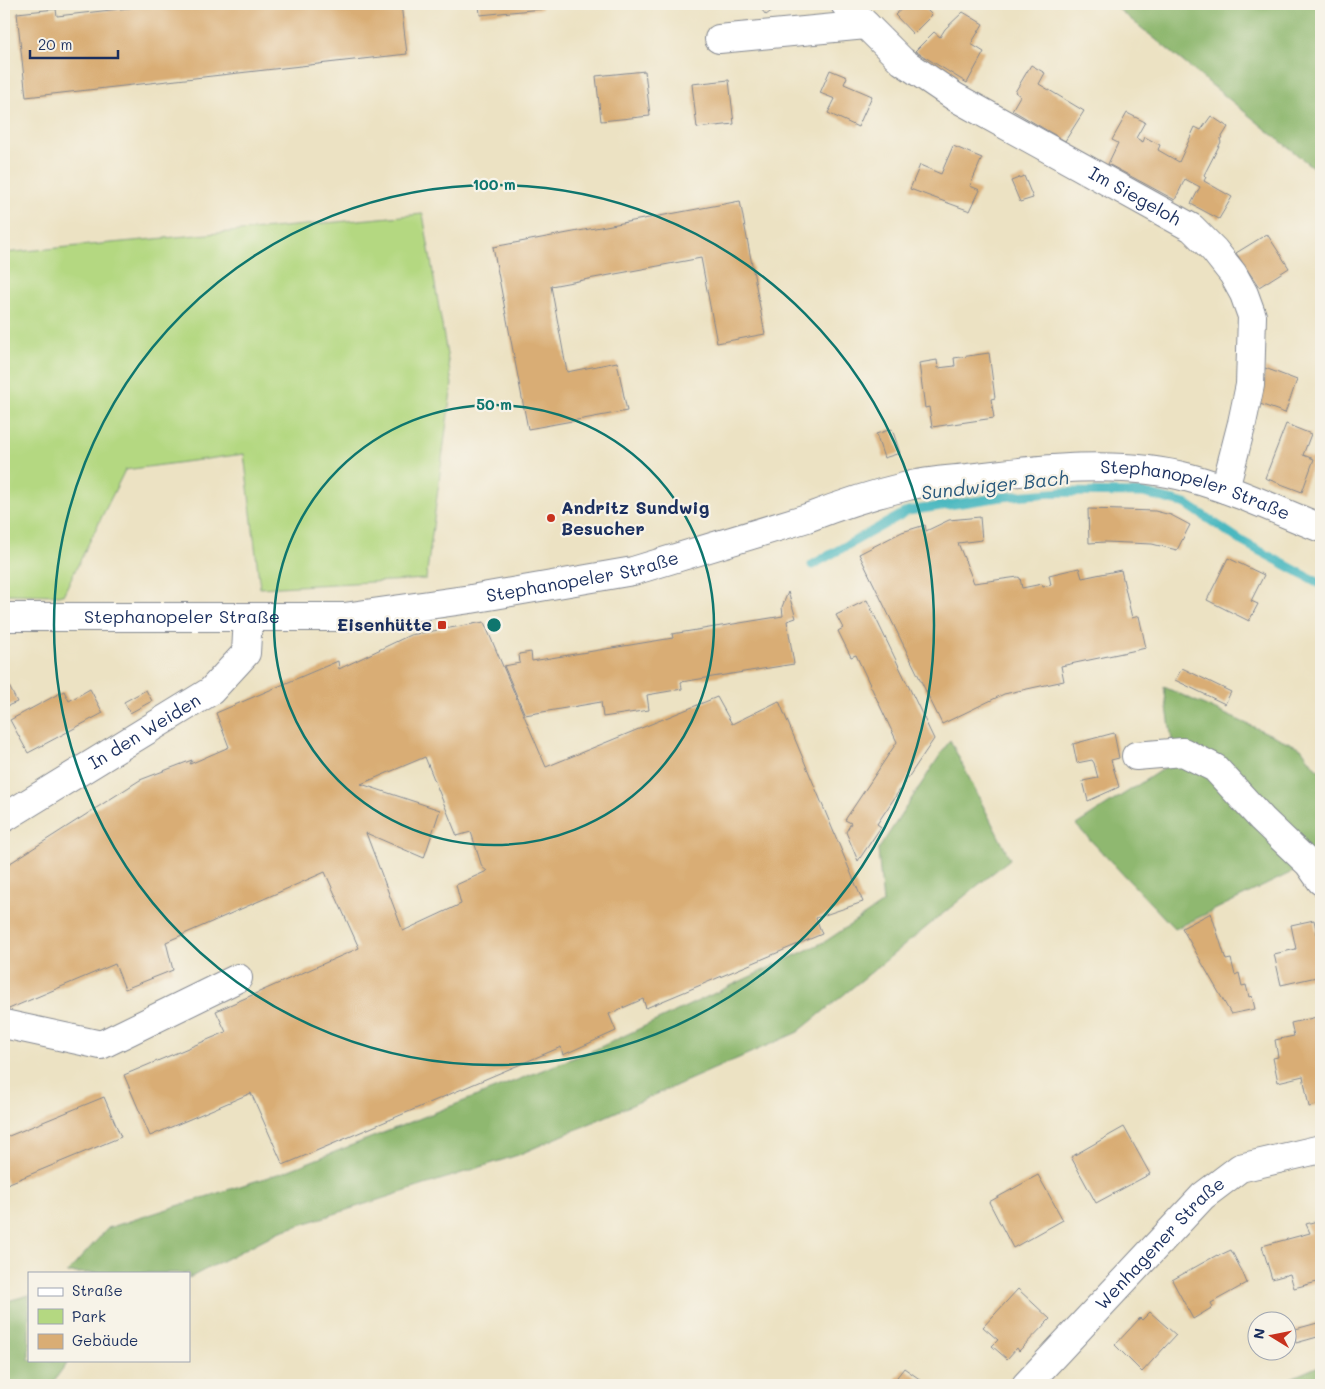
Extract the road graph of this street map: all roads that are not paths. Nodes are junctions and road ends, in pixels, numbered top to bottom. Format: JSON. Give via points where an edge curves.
{"nodes":[{"id":1,"x":845,"y":4,"type":"edge"},
{"id":2,"x":866,"y":25,"type":"junction"},
{"id":3,"x":719,"y":39,"type":"dead end"},
{"id":4,"x":1224,"y":490,"type":"junction"},
{"id":5,"x":1321,"y":528,"type":"edge"},
{"id":6,"x":4,"y":617,"type":"edge"},
{"id":7,"x":248,"y":617,"type":"junction"},
{"id":8,"x":1136,"y":756,"type":"dead end"},
{"id":9,"x":4,"y":818,"type":"edge"},
{"id":10,"x":1321,"y":881,"type":"edge"},
{"id":11,"x":238,"y":978,"type":"dead end"},
{"id":12,"x":4,"y":1024,"type":"edge"},
{"id":13,"x":1321,"y":1149,"type":"edge"},
{"id":14,"x":1026,"y":1385,"type":"edge"}],
"edges":[{"from":1,"to":2,"type":"street","name":"Im Siegeloh"},
{"from":2,"to":3,"type":"street"},
{"from":2,"to":4,"type":"street","name":"Im Siegeloh","via":[[902,61],[955,97],[1192,228],[1233,274],[1252,316],[1250,385]]},
{"from":4,"to":5,"type":"street","name":"Stephanopeler Straße"},
{"from":4,"to":7,"type":"street","name":"Stephanopeler Straße","via":[[1157,471],[1106,468],[1054,469],[910,485],[633,571],[344,617]]},
{"from":6,"to":7,"type":"street","name":"Stephanopeler Straße"},
{"from":7,"to":9,"type":"street","name":"In den Weiden","via":[[246,652],[211,691]]},
{"from":8,"to":10,"type":"street","via":[[1183,752],[1215,768],[1309,864]]},
{"from":11,"to":12,"type":"street","via":[[101,1045]]},
{"from":13,"to":14,"type":"street","name":"Wenhagener Straße","via":[[1240,1168],[1203,1196]]}]}
